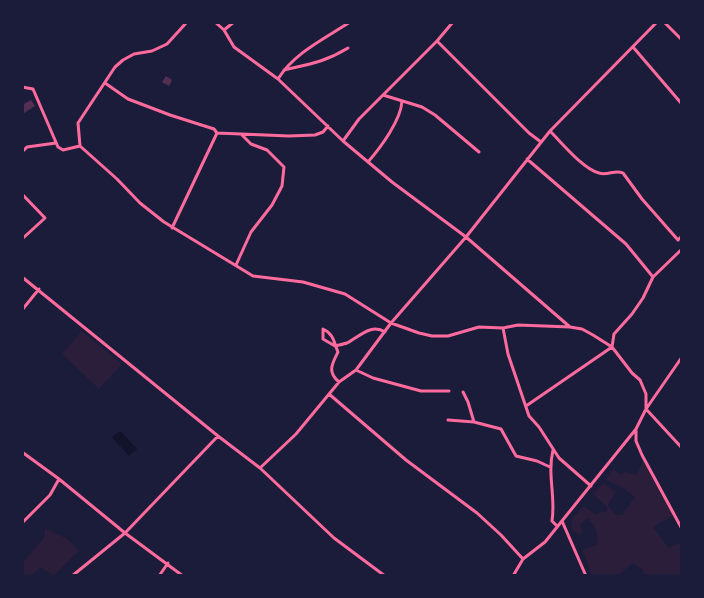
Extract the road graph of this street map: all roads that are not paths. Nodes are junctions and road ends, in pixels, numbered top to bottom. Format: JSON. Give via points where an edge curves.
{"nodes":[{"id":1,"x":187,"y":22,"type":"edge"},
{"id":2,"x":215,"y":22,"type":"edge"},
{"id":3,"x":234,"y":22,"type":"edge"},
{"id":4,"x":350,"y":22,"type":"edge"},
{"id":5,"x":453,"y":22,"type":"edge"},
{"id":6,"x":657,"y":22,"type":"edge"},
{"id":7,"x":664,"y":22,"type":"edge"},
{"id":8,"x":224,"y":30,"type":"junction"},
{"id":9,"x":682,"y":40,"type":"edge"},
{"id":10,"x":437,"y":41,"type":"junction"},
{"id":11,"x":633,"y":47,"type":"junction"},
{"id":12,"x":348,"y":48,"type":"dead end"},
{"id":13,"x":284,"y":70,"type":"junction"},
{"id":14,"x":278,"y":79,"type":"junction"},
{"id":15,"x":106,"y":83,"type":"junction"},
{"id":16,"x":22,"y":87,"type":"edge"},
{"id":17,"x":382,"y":95,"type":"junction"},
{"id":18,"x":402,"y":101,"type":"junction"},
{"id":19,"x":681,"y":103,"type":"edge"},
{"id":20,"x":328,"y":126,"type":"junction"},
{"id":21,"x":550,"y":131,"type":"junction"},
{"id":22,"x":218,"y":133,"type":"junction"},
{"id":23,"x":242,"y":135,"type":"junction"},
{"id":24,"x":343,"y":141,"type":"junction"},
{"id":25,"x":541,"y":142,"type":"junction"},
{"id":26,"x":56,"y":143,"type":"junction"},
{"id":27,"x":80,"y":146,"type":"junction"},
{"id":28,"x":22,"y":152,"type":"edge"},
{"id":29,"x":479,"y":152,"type":"dead end"},
{"id":30,"x":527,"y":159,"type":"junction"},
{"id":31,"x":368,"y":162,"type":"junction"},
{"id":32,"x":22,"y":194,"type":"edge"},
{"id":33,"x":172,"y":228,"type":"junction"},
{"id":34,"x":682,"y":236,"type":"edge"},
{"id":35,"x":466,"y":237,"type":"junction"},
{"id":36,"x":22,"y":240,"type":"edge"},
{"id":37,"x":678,"y":240,"type":"junction"},
{"id":38,"x":682,"y":244,"type":"edge"},
{"id":39,"x":682,"y":249,"type":"edge"},
{"id":40,"x":236,"y":265,"type":"junction"},
{"id":41,"x":22,"y":277,"type":"edge"},
{"id":42,"x":653,"y":277,"type":"junction"},
{"id":43,"x":39,"y":289,"type":"junction"},
{"id":44,"x":22,"y":310,"type":"edge"},
{"id":45,"x":391,"y":323,"type":"junction"},
{"id":46,"x":570,"y":327,"type":"junction"},
{"id":47,"x":503,"y":328,"type":"junction"},
{"id":48,"x":385,"y":332,"type":"junction"},
{"id":49,"x":335,"y":346,"type":"junction"},
{"id":50,"x":612,"y":347,"type":"junction"},
{"id":51,"x":682,"y":357,"type":"edge"},
{"id":52,"x":356,"y":370,"type":"junction"},
{"id":53,"x":339,"y":382,"type":"junction"},
{"id":54,"x":449,"y":391,"type":"dead end"},
{"id":55,"x":463,"y":392,"type":"dead end"},
{"id":56,"x":329,"y":394,"type":"junction"},
{"id":57,"x":526,"y":406,"type":"junction"},
{"id":58,"x":646,"y":409,"type":"junction"},
{"id":59,"x":448,"y":420,"type":"dead end"},
{"id":60,"x":474,"y":422,"type":"junction"},
{"id":61,"x":636,"y":429,"type":"junction"},
{"id":62,"x":218,"y":436,"type":"junction"},
{"id":63,"x":682,"y":448,"type":"edge"},
{"id":64,"x":553,"y":449,"type":"junction"},
{"id":65,"x":22,"y":452,"type":"edge"},
{"id":66,"x":550,"y":467,"type":"junction"},
{"id":67,"x":260,"y":468,"type":"junction"},
{"id":68,"x":60,"y":479,"type":"junction"},
{"id":69,"x":590,"y":486,"type":"junction"},
{"id":70,"x":562,"y":521,"type":"junction"},
{"id":71,"x":22,"y":523,"type":"edge"},
{"id":72,"x":557,"y":526,"type":"junction"},
{"id":73,"x":682,"y":530,"type":"edge"},
{"id":74,"x":125,"y":533,"type":"junction"},
{"id":75,"x":523,"y":559,"type":"junction"},
{"id":76,"x":168,"y":563,"type":"junction"},
{"id":77,"x":72,"y":576,"type":"edge"},
{"id":78,"x":159,"y":576,"type":"edge"},
{"id":79,"x":183,"y":576,"type":"edge"},
{"id":80,"x":385,"y":576,"type":"edge"},
{"id":81,"x":513,"y":576,"type":"edge"},
{"id":82,"x":586,"y":576,"type":"edge"}],
"edges":[{"from":1,"to":15,"type":"street","via":[[167,44],[123,60]]},
{"from":2,"to":8,"type":"street"},
{"from":3,"to":8,"type":"street"},
{"from":4,"to":13,"type":"street","via":[[296,57]]},
{"from":5,"to":10,"type":"street"},
{"from":6,"to":11,"type":"street"},
{"from":7,"to":9,"type":"street"},
{"from":8,"to":14,"type":"street","via":[[234,47]]},
{"from":10,"to":17,"type":"street"},
{"from":10,"to":25,"type":"street"},
{"from":11,"to":19,"type":"street"},
{"from":11,"to":21,"type":"street"},
{"from":12,"to":13,"type":"street","via":[[331,58]]},
{"from":13,"to":14,"type":"street"},
{"from":14,"to":20,"type":"street"},
{"from":15,"to":22,"type":"street","via":[[128,99]]},
{"from":15,"to":27,"type":"street","via":[[78,123]]},
{"from":16,"to":26,"type":"street","via":[[33,89]]},
{"from":17,"to":18,"type":"street"},
{"from":17,"to":24,"type":"street"},
{"from":18,"to":29,"type":"street","via":[[435,115]]},
{"from":18,"to":31,"type":"street","via":[[381,146]]},
{"from":20,"to":23,"type":"street","via":[[315,135]]},
{"from":20,"to":24,"type":"street"},
{"from":21,"to":25,"type":"street"},
{"from":21,"to":37,"type":"street","via":[[590,169],[606,174],[623,173]]},
{"from":22,"to":23,"type":"street"},
{"from":22,"to":33,"type":"street"},
{"from":23,"to":40,"type":"street","via":[[251,144],[267,150],[284,167],[282,186],[272,205],[250,232]]},
{"from":24,"to":31,"type":"street"},
{"from":25,"to":30,"type":"street"},
{"from":26,"to":27,"type":"street","via":[[64,150]]},
{"from":26,"to":28,"type":"street","via":[[27,148]]},
{"from":27,"to":33,"type":"street","via":[[140,203]]},
{"from":30,"to":35,"type":"street"},
{"from":30,"to":42,"type":"street","via":[[626,244]]},
{"from":31,"to":35,"type":"street"},
{"from":32,"to":36,"type":"street","via":[[45,218]]},
{"from":33,"to":40,"type":"street"},
{"from":34,"to":37,"type":"street"},
{"from":35,"to":45,"type":"street"},
{"from":35,"to":46,"type":"street"},
{"from":37,"to":38,"type":"street"},
{"from":39,"to":42,"type":"street"},
{"from":40,"to":45,"type":"street","via":[[253,276],[303,282],[345,294]]},
{"from":41,"to":43,"type":"street"},
{"from":42,"to":50,"type":"street","via":[[643,298],[614,334]]},
{"from":43,"to":44,"type":"street"},
{"from":43,"to":62,"type":"street"},
{"from":45,"to":47,"type":"street","via":[[432,336],[448,336],[480,327]]},
{"from":45,"to":48,"type":"street"},
{"from":46,"to":47,"type":"street","via":[[518,325]]},
{"from":46,"to":50,"type":"street","via":[[582,329]]},
{"from":47,"to":57,"type":"street","via":[[508,354]]},
{"from":48,"to":49,"type":"street","via":[[371,329]]},
{"from":48,"to":52,"type":"street"},
{"from":49,"to":49,"type":"street","via":[[329,332],[323,329],[323,340]]},
{"from":49,"to":53,"type":"street","via":[[338,352],[332,370],[333,377]]},
{"from":50,"to":57,"type":"street"},
{"from":50,"to":58,"type":"street","via":[[640,380],[646,394]]},
{"from":51,"to":58,"type":"street"},
{"from":52,"to":53,"type":"street"},
{"from":52,"to":54,"type":"street","via":[[421,391]]},
{"from":53,"to":56,"type":"street"},
{"from":55,"to":60,"type":"street"},
{"from":56,"to":67,"type":"street","via":[[296,434]]},
{"from":56,"to":75,"type":"street","via":[[406,460],[477,513]]},
{"from":57,"to":64,"type":"street","via":[[529,416]]},
{"from":58,"to":61,"type":"street"},
{"from":58,"to":63,"type":"street"},
{"from":59,"to":60,"type":"street"},
{"from":60,"to":66,"type":"street","via":[[501,429],[516,456]]},
{"from":61,"to":69,"type":"street"},
{"from":61,"to":73,"type":"street","via":[[636,441],[642,455]]},
{"from":62,"to":67,"type":"street"},
{"from":62,"to":74,"type":"street"},
{"from":64,"to":66,"type":"street"},
{"from":64,"to":69,"type":"street"},
{"from":65,"to":68,"type":"street"},
{"from":66,"to":72,"type":"street","via":[[554,506],[552,521]]},
{"from":67,"to":80,"type":"street","via":[[334,538]]},
{"from":68,"to":71,"type":"street","via":[[50,495]]},
{"from":68,"to":74,"type":"street"},
{"from":69,"to":70,"type":"street"},
{"from":70,"to":72,"type":"street"},
{"from":70,"to":82,"type":"street"},
{"from":72,"to":75,"type":"street","via":[[545,542]]},
{"from":74,"to":76,"type":"street"},
{"from":74,"to":77,"type":"street"},
{"from":75,"to":81,"type":"street"},
{"from":76,"to":78,"type":"street"},
{"from":76,"to":79,"type":"street"}]}
